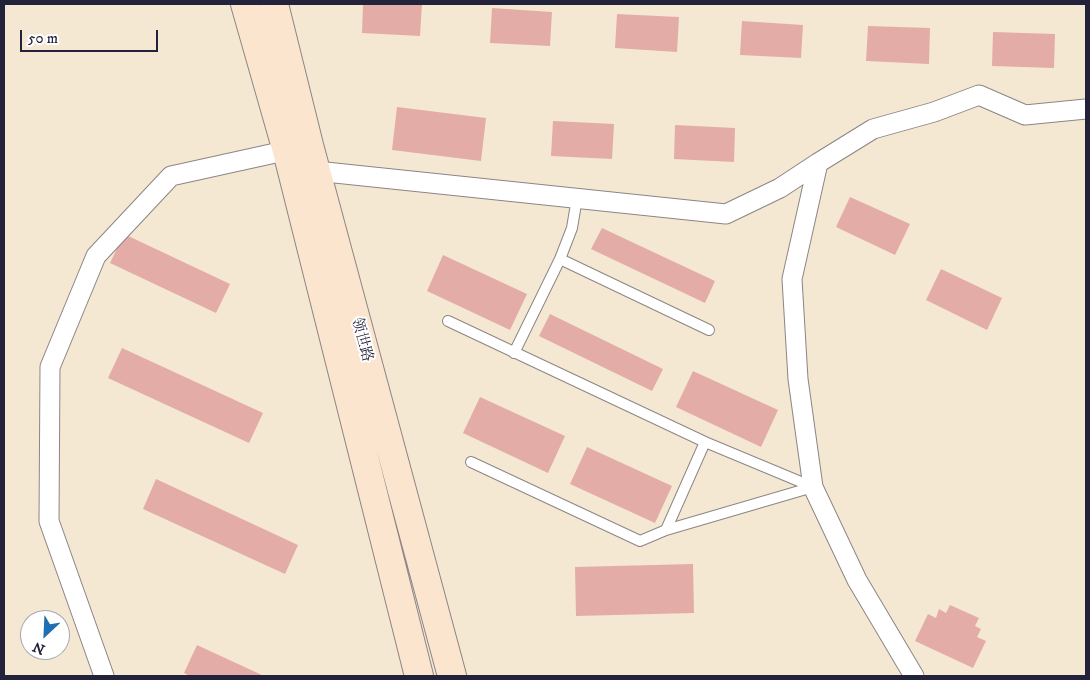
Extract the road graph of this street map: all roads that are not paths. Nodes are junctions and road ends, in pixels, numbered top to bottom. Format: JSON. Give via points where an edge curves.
{"nodes":[{"id":1,"x":245,"y":4,"type":"edge"},
{"id":2,"x":274,"y":4,"type":"edge"},
{"id":3,"x":1086,"y":110,"type":"edge"},
{"id":4,"x":298,"y":148,"type":"junction"},
{"id":5,"x":818,"y":163,"type":"junction"},
{"id":6,"x":316,"y":171,"type":"junction"},
{"id":7,"x":577,"y":198,"type":"junction"},
{"id":8,"x":560,"y":259,"type":"junction"},
{"id":9,"x":448,"y":321,"type":"dead end"},
{"id":10,"x":709,"y":330,"type":"dead end"},
{"id":11,"x":514,"y":353,"type":"junction"},
{"id":12,"x":705,"y":442,"type":"junction"},
{"id":13,"x":471,"y":462,"type":"dead end"},
{"id":14,"x":813,"y":487,"type":"junction"},
{"id":15,"x":666,"y":530,"type":"junction"},
{"id":16,"x":104,"y":676,"type":"edge"},
{"id":17,"x":419,"y":676,"type":"edge"},
{"id":18,"x":452,"y":676,"type":"edge"},
{"id":19,"x":914,"y":676,"type":"edge"}],
"edges":[{"from":1,"to":4,"type":"street","name":"领世路"},
{"from":2,"to":4,"type":"street","name":"领世路"},
{"from":3,"to":5,"type":"street","via":[[1025,115],[979,95],[873,129]]},
{"from":4,"to":6,"type":"street","name":"领世路"},
{"from":4,"to":16,"type":"street","via":[[171,176],[96,256],[50,367],[49,521]]},
{"from":4,"to":17,"type":"street","name":"领世路"},
{"from":5,"to":7,"type":"street","via":[[780,188],[726,214]]},
{"from":5,"to":14,"type":"street","via":[[792,278],[798,379]]},
{"from":6,"to":7,"type":"street"},
{"from":6,"to":18,"type":"street","name":"领世路"},
{"from":7,"to":8,"type":"lane","via":[[572,228]]},
{"from":8,"to":10,"type":"lane"},
{"from":8,"to":11,"type":"lane"},
{"from":9,"to":11,"type":"lane"},
{"from":11,"to":12,"type":"lane"},
{"from":12,"to":14,"type":"lane"},
{"from":12,"to":15,"type":"lane"},
{"from":13,"to":15,"type":"lane","via":[[640,541]]},
{"from":14,"to":15,"type":"lane"},
{"from":14,"to":19,"type":"street","via":[[857,580]]}]}
